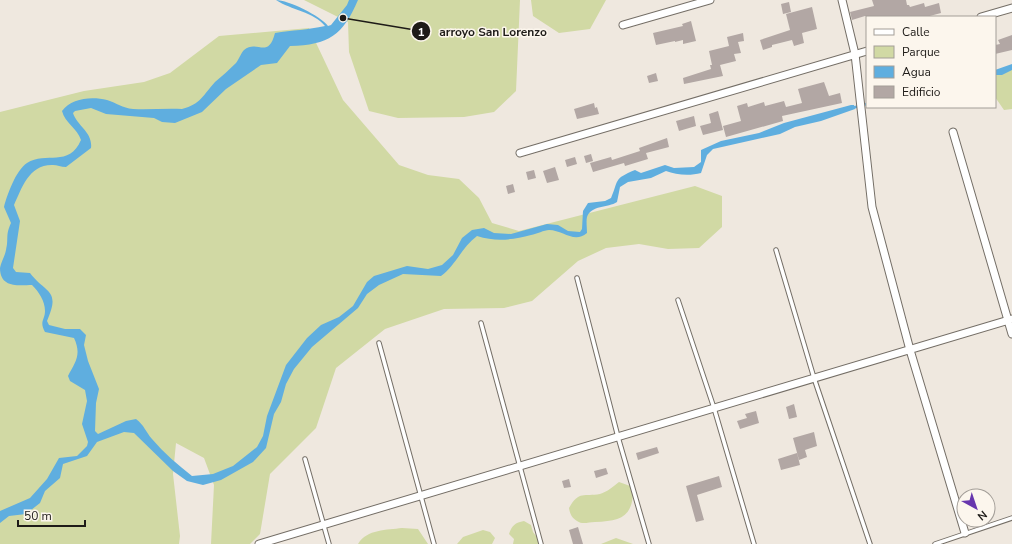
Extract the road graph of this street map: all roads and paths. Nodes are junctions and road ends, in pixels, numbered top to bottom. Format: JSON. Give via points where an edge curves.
{"nodes":[{"id":1,"x":710,"y":0,"type":"edge"},
{"id":2,"x":842,"y":0,"type":"edge"},
{"id":3,"x":1012,"y":8,"type":"edge"},
{"id":4,"x":984,"y":16,"type":"edge"},
{"id":5,"x":623,"y":25,"type":"dead end"},
{"id":6,"x":866,"y":51,"type":"edge"},
{"id":7,"x":855,"y":54,"type":"junction"},
{"id":8,"x":953,"y":132,"type":"dead end"},
{"id":9,"x":520,"y":153,"type":"dead end"},
{"id":10,"x":776,"y":250,"type":"dead end"},
{"id":11,"x":577,"y":278,"type":"dead end"},
{"id":12,"x":678,"y":300,"type":"dead end"},
{"id":13,"x":1010,"y":320,"type":"edge"},
{"id":14,"x":481,"y":323,"type":"dead end"},
{"id":15,"x":1012,"y":334,"type":"edge"},
{"id":16,"x":380,"y":342,"type":"dead end"},
{"id":17,"x":910,"y":350,"type":"junction"},
{"id":18,"x":814,"y":378,"type":"junction"},
{"id":19,"x":714,"y":408,"type":"junction"},
{"id":20,"x":618,"y":437,"type":"junction"},
{"id":21,"x":305,"y":459,"type":"dead end"},
{"id":22,"x":519,"y":466,"type":"junction"},
{"id":23,"x":421,"y":496,"type":"junction"},
{"id":24,"x":1012,"y":518,"type":"edge"},
{"id":25,"x":324,"y":525,"type":"junction"},
{"id":26,"x":965,"y":534,"type":"junction"},
{"id":27,"x":259,"y":544,"type":"edge"},
{"id":28,"x":329,"y":544,"type":"edge"},
{"id":29,"x":434,"y":544,"type":"edge"},
{"id":30,"x":541,"y":544,"type":"edge"},
{"id":31,"x":649,"y":544,"type":"edge"},
{"id":32,"x":754,"y":544,"type":"edge"},
{"id":33,"x":870,"y":544,"type":"edge"},
{"id":34,"x":935,"y":544,"type":"edge"}],
"edges":[{"from":1,"to":5,"type":"street"},
{"from":2,"to":7,"type":"street"},
{"from":3,"to":4,"type":"street"},
{"from":6,"to":7,"type":"street"},
{"from":7,"to":9,"type":"street"},
{"from":7,"to":17,"type":"street","via":[[872,207]]},
{"from":8,"to":13,"type":"street"},
{"from":10,"to":18,"type":"lane"},
{"from":11,"to":20,"type":"lane"},
{"from":12,"to":19,"type":"lane"},
{"from":13,"to":15,"type":"street"},
{"from":13,"to":17,"type":"street"},
{"from":14,"to":22,"type":"lane"},
{"from":16,"to":23,"type":"lane"},
{"from":17,"to":18,"type":"street"},
{"from":17,"to":26,"type":"street"},
{"from":18,"to":19,"type":"street"},
{"from":18,"to":33,"type":"lane"},
{"from":19,"to":20,"type":"street"},
{"from":19,"to":32,"type":"lane"},
{"from":20,"to":22,"type":"street"},
{"from":20,"to":31,"type":"lane"},
{"from":21,"to":25,"type":"lane"},
{"from":22,"to":23,"type":"street"},
{"from":22,"to":30,"type":"lane"},
{"from":23,"to":25,"type":"street"},
{"from":23,"to":29,"type":"lane"},
{"from":24,"to":26,"type":"lane"},
{"from":25,"to":27,"type":"street"},
{"from":25,"to":28,"type":"lane"},
{"from":26,"to":34,"type":"lane"}]}
